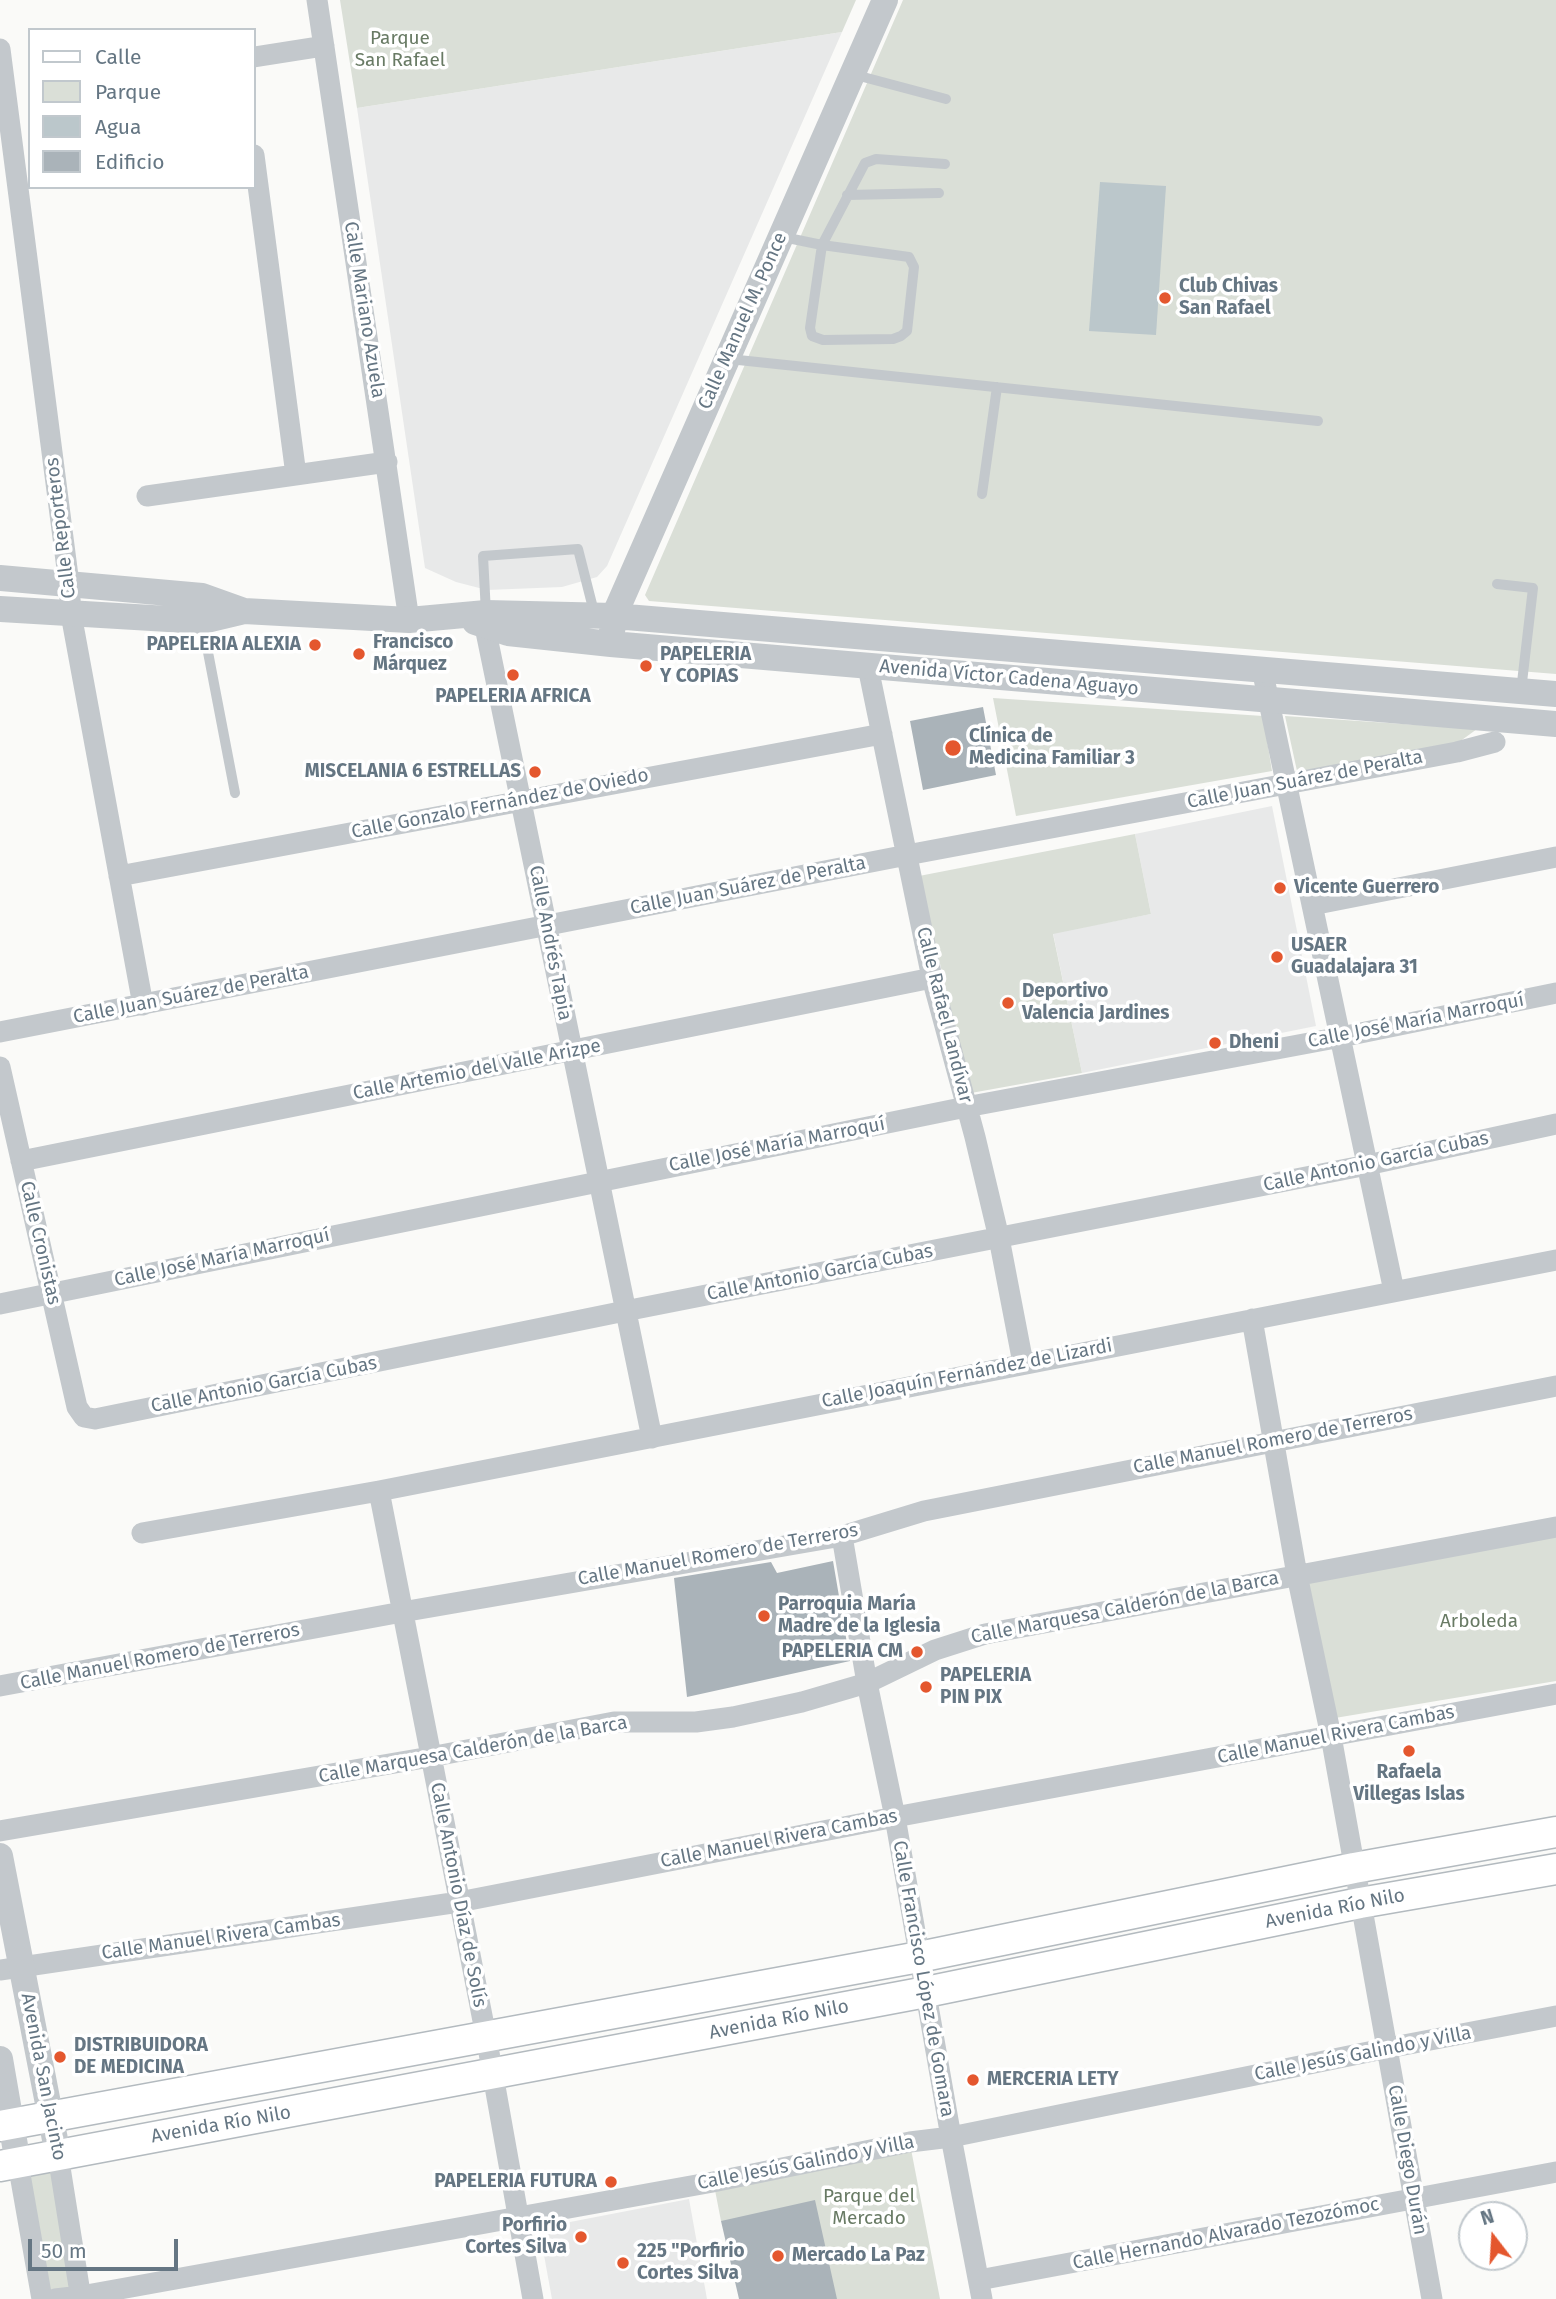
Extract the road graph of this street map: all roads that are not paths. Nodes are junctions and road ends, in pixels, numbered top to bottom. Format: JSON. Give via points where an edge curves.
{"nodes":[{"id":1,"x":317,"y":0,"type":"edge"},
{"id":2,"x":885,"y":0,"type":"edge"},
{"id":3,"x":324,"y":46,"type":"junction"},
{"id":4,"x":0,"y":49,"type":"edge"},
{"id":5,"x":256,"y":57,"type":"edge"},
{"id":6,"x":852,"y":74,"type":"junction"},
{"id":7,"x":946,"y":99,"type":"dead end"},
{"id":8,"x":945,"y":164,"type":"dead end"},
{"id":9,"x":256,"y":170,"type":"edge"},
{"id":10,"x":939,"y":193,"type":"dead end"},
{"id":11,"x":847,"y":195,"type":"junction"},
{"id":12,"x":780,"y":236,"type":"junction"},
{"id":13,"x":822,"y":245,"type":"junction"},
{"id":14,"x":727,"y":358,"type":"junction"},
{"id":15,"x":997,"y":387,"type":"junction"},
{"id":16,"x":1318,"y":422,"type":"dead end"},
{"id":17,"x":387,"y":462,"type":"junction"},
{"id":18,"x":296,"y":475,"type":"junction"},
{"id":19,"x":982,"y":494,"type":"dead end"},
{"id":20,"x":147,"y":496,"type":"dead end"},
{"id":21,"x":0,"y":578,"type":"edge"},
{"id":22,"x":69,"y":584,"type":"junction"},
{"id":23,"x":1497,"y":584,"type":"dead end"},
{"id":24,"x":0,"y":609,"type":"edge"},
{"id":25,"x":244,"y":611,"type":"junction"},
{"id":26,"x":71,"y":614,"type":"junction"},
{"id":27,"x":605,"y":616,"type":"junction"},
{"id":28,"x":478,"y":619,"type":"junction"},
{"id":29,"x":409,"y":620,"type":"junction"},
{"id":30,"x":202,"y":621,"type":"junction"},
{"id":31,"x":611,"y":644,"type":"junction"},
{"id":32,"x":868,"y":667,"type":"junction"},
{"id":33,"x":1262,"y":669,"type":"junction"},
{"id":34,"x":1521,"y":691,"type":"junction"},
{"id":35,"x":1556,"y":694,"type":"edge"},
{"id":36,"x":1269,"y":700,"type":"junction"},
{"id":37,"x":1556,"y":724,"type":"edge"},
{"id":38,"x":882,"y":733,"type":"junction"},
{"id":39,"x":1495,"y":742,"type":"dead end"},
{"id":40,"x":1286,"y":783,"type":"junction"},
{"id":41,"x":235,"y":793,"type":"dead end"},
{"id":42,"x":521,"y":800,"type":"junction"},
{"id":43,"x":907,"y":855,"type":"junction"},
{"id":44,"x":1556,"y":857,"type":"edge"},
{"id":45,"x":119,"y":876,"type":"junction"},
{"id":46,"x":1312,"y":905,"type":"junction"},
{"id":47,"x":546,"y":925,"type":"junction"},
{"id":48,"x":932,"y":978,"type":"junction"},
{"id":49,"x":1556,"y":993,"type":"edge"},
{"id":50,"x":143,"y":1005,"type":"junction"},
{"id":51,"x":0,"y":1031,"type":"edge"},
{"id":52,"x":1340,"y":1037,"type":"junction"},
{"id":53,"x":572,"y":1051,"type":"junction"},
{"id":54,"x":0,"y":1067,"type":"edge"},
{"id":55,"x":966,"y":1107,"type":"junction"},
{"id":56,"x":1556,"y":1124,"type":"edge"},
{"id":57,"x":21,"y":1161,"type":"junction"},
{"id":58,"x":1367,"y":1165,"type":"junction"},
{"id":59,"x":599,"y":1181,"type":"junction"},
{"id":60,"x":999,"y":1238,"type":"junction"},
{"id":61,"x":1556,"y":1260,"type":"edge"},
{"id":62,"x":1394,"y":1291,"type":"junction"},
{"id":63,"x":51,"y":1293,"type":"junction"},
{"id":64,"x":0,"y":1304,"type":"edge"},
{"id":65,"x":625,"y":1311,"type":"junction"},
{"id":66,"x":1252,"y":1319,"type":"junction"},
{"id":67,"x":1023,"y":1363,"type":"junction"},
{"id":68,"x":1556,"y":1386,"type":"edge"},
{"id":69,"x":84,"y":1417,"type":"joint"},
{"id":70,"x":652,"y":1437,"type":"junction"},
{"id":71,"x":1272,"y":1441,"type":"junction"},
{"id":72,"x":379,"y":1491,"type":"junction"},
{"id":73,"x":1556,"y":1527,"type":"edge"},
{"id":74,"x":142,"y":1533,"type":"dead end"},
{"id":75,"x":842,"y":1536,"type":"junction"},
{"id":76,"x":1297,"y":1575,"type":"junction"},
{"id":77,"x":402,"y":1612,"type":"junction"},
{"id":78,"x":867,"y":1683,"type":"junction"},
{"id":79,"x":0,"y":1686,"type":"edge"},
{"id":80,"x":1556,"y":1694,"type":"edge"},
{"id":81,"x":1331,"y":1736,"type":"junction"},
{"id":82,"x":430,"y":1757,"type":"junction"},
{"id":83,"x":895,"y":1817,"type":"junction"},
{"id":84,"x":0,"y":1831,"type":"edge"},
{"id":85,"x":1556,"y":1832,"type":"edge"},
{"id":86,"x":0,"y":1856,"type":"edge"},
{"id":87,"x":1354,"y":1868,"type":"junction"},
{"id":88,"x":1556,"y":1868,"type":"edge"},
{"id":89,"x":458,"y":1902,"type":"junction"},
{"id":90,"x":1360,"y":1903,"type":"junction"},
{"id":91,"x":919,"y":1957,"type":"junction"},
{"id":92,"x":11,"y":1968,"type":"edge"},
{"id":93,"x":926,"y":1992,"type":"junction"},
{"id":94,"x":1556,"y":2016,"type":"edge"},
{"id":95,"x":486,"y":2036,"type":"junction"},
{"id":96,"x":1388,"y":2048,"type":"junction"},
{"id":97,"x":0,"y":2059,"type":"edge"},
{"id":98,"x":492,"y":2074,"type":"junction"},
{"id":99,"x":51,"y":2116,"type":"junction"},
{"id":100,"x":6,"y":2125,"type":"edge"},
{"id":101,"x":951,"y":2137,"type":"junction"},
{"id":102,"x":58,"y":2155,"type":"junction"},
{"id":103,"x":9,"y":2164,"type":"edge"},
{"id":104,"x":1556,"y":2172,"type":"edge"},
{"id":105,"x":1414,"y":2198,"type":"junction"},
{"id":106,"x":517,"y":2216,"type":"junction"},
{"id":107,"x":981,"y":2290,"type":"edge"},
{"id":108,"x":81,"y":2298,"type":"edge"},
{"id":109,"x":42,"y":2299,"type":"edge"},
{"id":110,"x":55,"y":2299,"type":"edge"},
{"id":111,"x":533,"y":2299,"type":"edge"},
{"id":112,"x":1432,"y":2299,"type":"edge"}],
"edges":[{"from":1,"to":3,"type":"street","name":"Calle Mariano Azuela"},
{"from":2,"to":6,"type":"street","name":"Calle Manuel M. Ponce"},
{"from":3,"to":5,"type":"street"},
{"from":3,"to":17,"type":"street","name":"Calle Mariano Azuela"},
{"from":4,"to":22,"type":"street","name":"Calle Reporteros"},
{"from":6,"to":7,"type":"lane"},
{"from":6,"to":12,"type":"street","name":"Calle Manuel M. Ponce"},
{"from":8,"to":11,"type":"lane","via":[[871,160]]},
{"from":9,"to":18,"type":"street"},
{"from":10,"to":11,"type":"lane"},
{"from":11,"to":13,"type":"lane"},
{"from":12,"to":13,"type":"lane"},
{"from":12,"to":14,"type":"street","name":"Calle Manuel M. Ponce"},
{"from":13,"to":13,"type":"lane","via":[[906,255],[912,260],[907,331],[893,339],[823,340],[812,336]]},
{"from":14,"to":15,"type":"lane"},
{"from":14,"to":27,"type":"street","name":"Calle Manuel M. Ponce"},
{"from":15,"to":16,"type":"lane"},
{"from":15,"to":19,"type":"lane"},
{"from":17,"to":18,"type":"street"},
{"from":17,"to":29,"type":"street","name":"Calle Mariano Azuela"},
{"from":18,"to":20,"type":"street"},
{"from":21,"to":22,"type":"street","name":"Avenida Víctor Cadena Aguayo"},
{"from":22,"to":25,"type":"street","name":"Avenida Víctor Cadena Aguayo","via":[[202,596]]},
{"from":22,"to":26,"type":"street","name":"Calle Reporteros"},
{"from":23,"to":34,"type":"lane","via":[[1532,588]]},
{"from":24,"to":26,"type":"street","name":"Avenida Víctor Cadena Aguayo"},
{"from":25,"to":29,"type":"street","name":"Avenida Víctor Cadena Aguayo"},
{"from":25,"to":30,"type":"street","name":"Avenida Víctor Cadena Aguayo"},
{"from":26,"to":30,"type":"street","name":"Avenida Víctor Cadena Aguayo"},
{"from":26,"to":45,"type":"street","name":"Calle Reporteros"},
{"from":27,"to":28,"type":"street","name":"Avenida Víctor Cadena Aguayo"},
{"from":27,"to":28,"type":"lane","via":[[578,549],[483,556]]},
{"from":27,"to":31,"type":"street","name":"Calle Manuel M. Ponce"},
{"from":27,"to":33,"type":"street","name":"Avenida Víctor Cadena Aguayo"},
{"from":28,"to":29,"type":"street","name":"Avenida Víctor Cadena Aguayo"},
{"from":28,"to":31,"type":"street","name":"Avenida Víctor Cadena Aguayo","via":[[508,633]]},
{"from":28,"to":42,"type":"street","name":"Calle Andrés Tapia"},
{"from":30,"to":41,"type":"lane"},
{"from":31,"to":32,"type":"street","name":"Avenida Víctor Cadena Aguayo"},
{"from":32,"to":36,"type":"street","name":"Avenida Víctor Cadena Aguayo"},
{"from":32,"to":38,"type":"street","name":"Calle Rafael Landívar"},
{"from":33,"to":34,"type":"street","name":"Avenida Víctor Cadena Aguayo"},
{"from":33,"to":36,"type":"street"},
{"from":34,"to":35,"type":"street","name":"Avenida Víctor Cadena Aguayo"},
{"from":36,"to":37,"type":"street","name":"Avenida Víctor Cadena Aguayo"},
{"from":36,"to":40,"type":"street"},
{"from":38,"to":42,"type":"street","name":"Calle Gonzalo Fernández de Oviedo"},
{"from":38,"to":43,"type":"street","name":"Calle Rafael Landívar"},
{"from":39,"to":40,"type":"street","name":"Calle Juan Suárez de Peralta"},
{"from":40,"to":43,"type":"street","name":"Calle Juan Suárez de Peralta"},
{"from":40,"to":46,"type":"street"},
{"from":42,"to":45,"type":"street","name":"Calle Gonzalo Fernández de Oviedo"},
{"from":42,"to":47,"type":"street","name":"Calle Andrés Tapia"},
{"from":43,"to":47,"type":"street","name":"Calle Juan Suárez de Peralta"},
{"from":43,"to":48,"type":"street","name":"Calle Rafael Landívar"},
{"from":44,"to":46,"type":"street"},
{"from":45,"to":50,"type":"street","name":"Calle Reporteros"},
{"from":46,"to":52,"type":"street"},
{"from":47,"to":50,"type":"street","name":"Calle Juan Suárez de Peralta"},
{"from":47,"to":53,"type":"street","name":"Calle Andrés Tapia"},
{"from":48,"to":53,"type":"street","name":"Calle Artemio del Valle Arizpe"},
{"from":48,"to":55,"type":"street","name":"Calle Rafael Landívar"},
{"from":49,"to":52,"type":"street","name":"Calle José María Marroquí"},
{"from":50,"to":51,"type":"street","name":"Calle Juan Suárez de Peralta"},
{"from":52,"to":55,"type":"street","name":"Calle José María Marroquí"},
{"from":52,"to":58,"type":"street"},
{"from":53,"to":57,"type":"street","name":"Calle Artemio del Valle Arizpe"},
{"from":53,"to":59,"type":"street","name":"Calle Andrés Tapia"},
{"from":54,"to":57,"type":"street","name":"Calle Cronistas"},
{"from":55,"to":59,"type":"street","name":"Calle José María Marroquí"},
{"from":55,"to":60,"type":"street","name":"Calle Rafael Landívar"},
{"from":56,"to":58,"type":"street","name":"Calle Antonio García Cubas"},
{"from":57,"to":63,"type":"street","name":"Calle Cronistas"},
{"from":58,"to":60,"type":"street","name":"Calle Antonio García Cubas"},
{"from":58,"to":62,"type":"street"},
{"from":59,"to":63,"type":"street","name":"Calle José María Marroquí"},
{"from":59,"to":65,"type":"street","name":"Calle Andrés Tapia"},
{"from":60,"to":65,"type":"street","name":"Calle Antonio García Cubas"},
{"from":60,"to":67,"type":"street","name":"Calle Rafael Landívar"},
{"from":61,"to":62,"type":"street","name":"Calle Joaquín Fernández de Lizardi"},
{"from":62,"to":66,"type":"street","name":"Calle Joaquín Fernández de Lizardi"},
{"from":63,"to":64,"type":"street","name":"Calle José María Marroquí"},
{"from":63,"to":69,"type":"street","name":"Calle Cronistas","via":[[77,1406]]},
{"from":65,"to":69,"type":"street","name":"Calle Antonio García Cubas","via":[[95,1419]]},
{"from":65,"to":70,"type":"street","name":"Calle Andrés Tapia"},
{"from":66,"to":67,"type":"street","name":"Calle Joaquín Fernández de Lizardi"},
{"from":66,"to":71,"type":"street","name":"Calle Diego Durán"},
{"from":67,"to":70,"type":"street","name":"Calle Joaquín Fernández de Lizardi"},
{"from":68,"to":71,"type":"street","name":"Calle Manuel Romero de Terreros"},
{"from":70,"to":72,"type":"street","name":"Calle Joaquín Fernández de Lizardi"},
{"from":71,"to":75,"type":"street","name":"Calle Manuel Romero de Terreros","via":[[924,1511]]},
{"from":71,"to":76,"type":"street","name":"Calle Diego Durán"},
{"from":72,"to":74,"type":"street","name":"Calle Joaquín Fernández de Lizardi"},
{"from":72,"to":77,"type":"street","name":"Calle Antonio Díaz de Solís"},
{"from":73,"to":76,"type":"street","name":"Calle Marquesa Calderón de la Barca"},
{"from":75,"to":77,"type":"street","name":"Calle Manuel Romero de Terreros"},
{"from":75,"to":78,"type":"street","name":"Calle Francisco López de Gomara"},
{"from":76,"to":78,"type":"street","name":"Calle Marquesa Calderón de la Barca","via":[[985,1634],[934,1650]]},
{"from":76,"to":81,"type":"street","name":"Calle Diego Durán"},
{"from":77,"to":79,"type":"street","name":"Calle Manuel Romero de Terreros"},
{"from":77,"to":82,"type":"street","name":"Calle Antonio Díaz de Solís"},
{"from":78,"to":82,"type":"street","name":"Calle Marquesa Calderón de la Barca","via":[[733,1717],[614,1722]]},
{"from":78,"to":83,"type":"street","name":"Calle Francisco López de Gomara"},
{"from":80,"to":81,"type":"street","name":"Calle Manuel Rivera Cambas"},
{"from":81,"to":83,"type":"street","name":"Calle Manuel Rivera Cambas"},
{"from":81,"to":87,"type":"street","name":"Calle Diego Durán"},
{"from":82,"to":84,"type":"street","name":"Calle Marquesa Calderón de la Barca"},
{"from":82,"to":89,"type":"street","name":"Calle Antonio Díaz de Solís"},
{"from":83,"to":89,"type":"street","name":"Calle Manuel Rivera Cambas"},
{"from":83,"to":91,"type":"street","name":"Calle Francisco López de Gomara"},
{"from":85,"to":87,"type":"main road","name":"Avenida Río Nilo"},
{"from":86,"to":92,"type":"street","name":"Avenida San Jacinto"},
{"from":87,"to":90,"type":"street","name":"Calle Diego Durán"},
{"from":87,"to":91,"type":"main road","name":"Avenida Río Nilo"},
{"from":88,"to":90,"type":"main road","name":"Avenida Río Nilo"},
{"from":89,"to":92,"type":"street","name":"Calle Manuel Rivera Cambas"},
{"from":89,"to":95,"type":"street","name":"Calle Antonio Díaz de Solís"},
{"from":90,"to":93,"type":"main road","name":"Avenida Río Nilo"},
{"from":90,"to":96,"type":"street","name":"Calle Diego Durán"},
{"from":91,"to":93,"type":"street","name":"Calle Francisco López de Gomara"},
{"from":91,"to":95,"type":"main road","name":"Avenida Río Nilo"},
{"from":92,"to":99,"type":"street","name":"Avenida San Jacinto"},
{"from":93,"to":98,"type":"main road","name":"Avenida Río Nilo"},
{"from":93,"to":101,"type":"street","name":"Calle Francisco López de Gomara"},
{"from":94,"to":96,"type":"street","name":"Calle Jesús Galindo y Villa"},
{"from":95,"to":98,"type":"street","name":"Calle Antonio Díaz de Solís"},
{"from":95,"to":99,"type":"main road","name":"Avenida Río Nilo"},
{"from":96,"to":101,"type":"street","name":"Calle Jesús Galindo y Villa"},
{"from":96,"to":105,"type":"street","name":"Calle Diego Durán"},
{"from":97,"to":100,"type":"street","name":"Avenida San Jacinto"},
{"from":98,"to":102,"type":"main road","name":"Avenida Río Nilo"},
{"from":98,"to":106,"type":"street","name":"Calle Antonio Díaz de Solís"},
{"from":99,"to":100,"type":"main road","name":"Avenida Río Nilo"},
{"from":99,"to":102,"type":"street","name":"Avenida San Jacinto"},
{"from":100,"to":103,"type":"street","name":"Avenida San Jacinto"},
{"from":101,"to":106,"type":"street","name":"Calle Jesús Galindo y Villa"},
{"from":101,"to":107,"type":"street","name":"Calle Francisco López de Gomara"},
{"from":102,"to":103,"type":"main road","name":"Avenida Río Nilo"},
{"from":102,"to":108,"type":"street","name":"Avenida San Jacinto"},
{"from":103,"to":109,"type":"street","name":"Avenida San Jacinto"},
{"from":104,"to":105,"type":"street","name":"Calle Hernando Alvarado Tezozómoc"},
{"from":105,"to":107,"type":"street","name":"Calle Hernando Alvarado Tezozómoc"},
{"from":105,"to":112,"type":"street","name":"Calle Diego Durán"},
{"from":106,"to":108,"type":"street","name":"Calle Jesús Galindo y Villa"},
{"from":106,"to":111,"type":"street","name":"Calle Antonio Díaz de Solís"},
{"from":108,"to":110,"type":"street","name":"Calle Jesús Galindo y Villa"}]}
